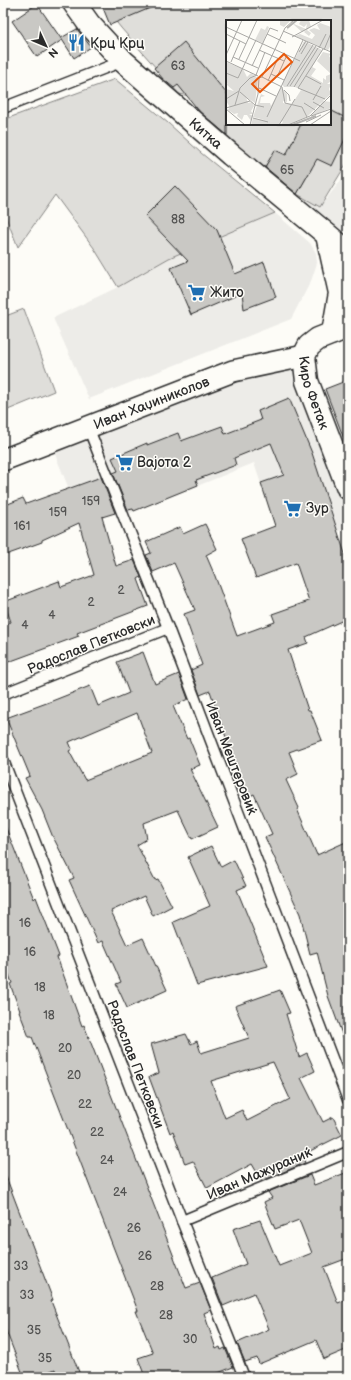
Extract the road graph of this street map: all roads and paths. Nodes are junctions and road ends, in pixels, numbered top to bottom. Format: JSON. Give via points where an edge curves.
{"nodes":[{"id":1,"x":74,"y":3,"type":"edge"},
{"id":2,"x":123,"y":61,"type":"junction"},
{"id":3,"x":3,"y":108,"type":"edge"},
{"id":4,"x":327,"y":235,"type":"junction"},
{"id":5,"x":348,"y":252,"type":"edge"},
{"id":6,"x":340,"y":330,"type":"edge"},
{"id":7,"x":304,"y":356,"type":"junction"},
{"id":8,"x":88,"y":427,"type":"junction"},
{"id":9,"x":3,"y":460,"type":"edge"},
{"id":10,"x":348,"y":488,"type":"edge"},
{"id":11,"x":168,"y":628,"type":"junction"},
{"id":12,"x":3,"y":694,"type":"edge"},
{"id":13,"x":3,"y":760,"type":"edge"},
{"id":14,"x":348,"y":1100,"type":"edge"},
{"id":15,"x":348,"y":1152,"type":"edge"},
{"id":16,"x":182,"y":1221,"type":"junction"},
{"id":17,"x":244,"y":1377,"type":"edge"}],
"edges":[{"from":1,"to":2,"type":"main road","name":"Китка","via":[[89,24]]},
{"from":2,"to":3,"type":"lane"},
{"from":2,"to":4,"type":"main road","name":"Китка","via":[[230,156]]},
{"from":4,"to":5,"type":"main road","name":"Китка"},
{"from":4,"to":6,"type":"main road","via":[[340,293]]},
{"from":6,"to":7,"type":"main road","name":"Киро Фетак","via":[[318,339],[309,346]]},
{"from":7,"to":8,"type":"street","name":"Иван Хаџиниколов","via":[[233,371]]},
{"from":7,"to":10,"type":"main road","name":"Киро Фетак","via":[[307,381]]},
{"from":8,"to":9,"type":"street","name":"Иван Хаџиниколов"},
{"from":8,"to":11,"type":"lane","name":"Иван Мештеровиќ"},
{"from":11,"to":12,"type":"lane","name":"Радослав Петковски"},
{"from":11,"to":14,"type":"lane","name":"Иван Мештеровиќ"},
{"from":13,"to":16,"type":"lane","name":"Радослав Петковски"},
{"from":15,"to":16,"type":"lane","name":"Иван Мажураниќ"},
{"from":16,"to":17,"type":"lane","name":"Радослав Петковски"}]}
